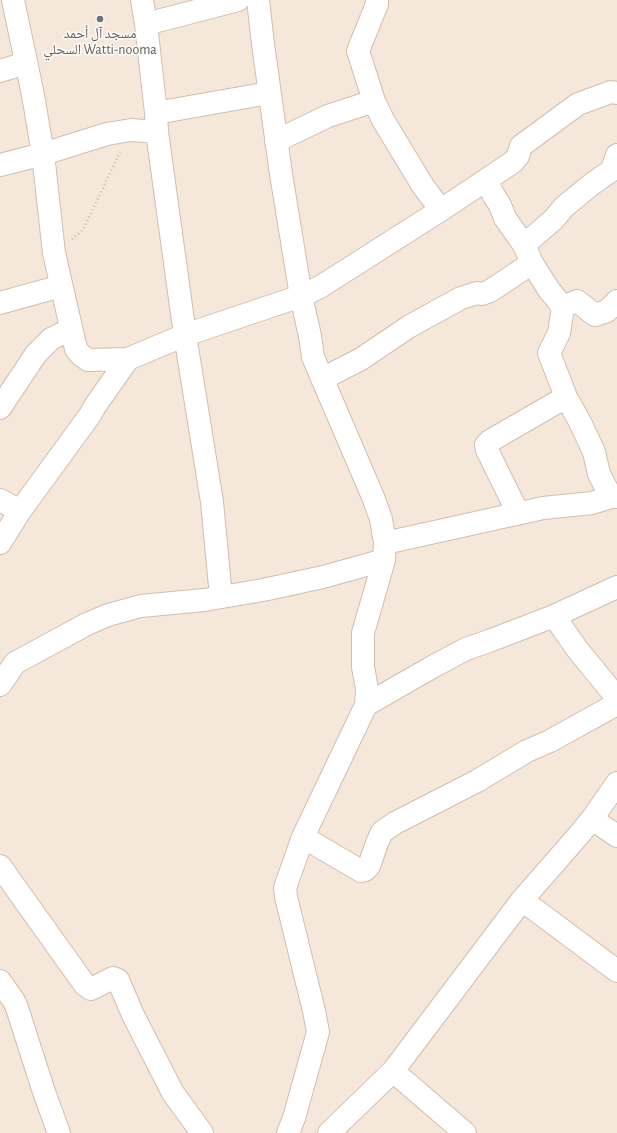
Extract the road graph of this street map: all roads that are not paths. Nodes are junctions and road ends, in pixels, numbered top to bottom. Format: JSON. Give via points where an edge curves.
{"nodes":[{"id":1,"x":13,"y":0,"type":"edge"},
{"id":2,"x":142,"y":0,"type":"edge"},
{"id":3,"x":238,"y":0,"type":"edge"},
{"id":4,"x":258,"y":0,"type":"edge"},
{"id":5,"x":377,"y":0,"type":"edge"},
{"id":6,"x":146,"y":24,"type":"junction"},
{"id":7,"x":26,"y":63,"type":"junction"},
{"id":8,"x":0,"y":71,"type":"edge"},
{"id":9,"x":269,"y":93,"type":"junction"},
{"id":10,"x":617,"y":93,"type":"edge"},
{"id":11,"x":374,"y":101,"type":"junction"},
{"id":12,"x":156,"y":123,"type":"junction"},
{"id":13,"x":276,"y":141,"type":"junction"},
{"id":14,"x":43,"y":154,"type":"junction"},
{"id":15,"x":0,"y":165,"type":"edge"},
{"id":16,"x":615,"y":166,"type":"edge"},
{"id":17,"x":486,"y":180,"type":"junction"},
{"id":18,"x":441,"y":210,"type":"junction"},
{"id":19,"x":528,"y":254,"type":"junction"},
{"id":20,"x":62,"y":286,"type":"junction"},
{"id":21,"x":300,"y":296,"type":"junction"},
{"id":22,"x":617,"y":301,"type":"edge"},
{"id":23,"x":0,"y":303,"type":"edge"},
{"id":24,"x":563,"y":307,"type":"junction"},
{"id":25,"x":71,"y":329,"type":"junction"},
{"id":26,"x":185,"y":335,"type":"junction"},
{"id":27,"x":128,"y":359,"type":"junction"},
{"id":28,"x":322,"y":379,"type":"junction"},
{"id":29,"x":566,"y":397,"type":"junction"},
{"id":30,"x":0,"y":408,"type":"edge"},
{"id":31,"x":614,"y":497,"type":"edge"},
{"id":32,"x":0,"y":500,"type":"edge"},
{"id":33,"x":20,"y":511,"type":"junction"},
{"id":34,"x":518,"y":513,"type":"junction"},
{"id":35,"x":0,"y":543,"type":"edge"},
{"id":36,"x":384,"y":552,"type":"junction"},
{"id":37,"x":617,"y":588,"type":"edge"},
{"id":38,"x":221,"y":597,"type":"junction"},
{"id":39,"x":554,"y":616,"type":"junction"},
{"id":40,"x":0,"y":685,"type":"edge"},
{"id":41,"x":617,"y":698,"type":"edge"},
{"id":42,"x":617,"y":704,"type":"edge"},
{"id":43,"x":366,"y":705,"type":"junction"},
{"id":44,"x":617,"y":783,"type":"edge"},
{"id":45,"x":592,"y":819,"type":"junction"},
{"id":46,"x":617,"y":836,"type":"edge"},
{"id":47,"x":303,"y":837,"type":"junction"},
{"id":48,"x":0,"y":866,"type":"edge"},
{"id":49,"x":522,"y":900,"type":"junction"},
{"id":50,"x":617,"y":971,"type":"edge"},
{"id":51,"x":0,"y":981,"type":"edge"},
{"id":52,"x":393,"y":1071,"type":"junction"},
{"id":53,"x":336,"y":1130,"type":"edge"},
{"id":54,"x":59,"y":1133,"type":"edge"},
{"id":55,"x":202,"y":1133,"type":"edge"},
{"id":56,"x":288,"y":1133,"type":"edge"},
{"id":57,"x":466,"y":1133,"type":"edge"}],
"edges":[{"from":1,"to":7,"type":"street"},
{"from":2,"to":6,"type":"street"},
{"from":3,"to":6,"type":"street"},
{"from":4,"to":9,"type":"street"},
{"from":5,"to":11,"type":"street","via":[[358,50]]},
{"from":6,"to":12,"type":"street"},
{"from":7,"to":8,"type":"street"},
{"from":7,"to":14,"type":"street"},
{"from":9,"to":12,"type":"street"},
{"from":9,"to":13,"type":"street"},
{"from":10,"to":17,"type":"street","via":[[611,92],[578,104],[521,146],[513,162]]},
{"from":11,"to":13,"type":"street","via":[[328,116]]},
{"from":11,"to":18,"type":"street","via":[[382,120]]},
{"from":12,"to":14,"type":"street","via":[[107,134]]},
{"from":12,"to":26,"type":"street"},
{"from":13,"to":21,"type":"street"},
{"from":14,"to":15,"type":"street"},
{"from":14,"to":20,"type":"street","via":[[54,253]]},
{"from":16,"to":19,"type":"street","via":[[564,207]]},
{"from":17,"to":18,"type":"street"},
{"from":17,"to":19,"type":"street","via":[[505,218]]},
{"from":18,"to":21,"type":"street","via":[[320,287]]},
{"from":19,"to":24,"type":"street","via":[[549,290]]},
{"from":19,"to":28,"type":"street","via":[[490,291],[461,298],[410,326],[361,359]]},
{"from":20,"to":23,"type":"street"},
{"from":20,"to":25,"type":"street"},
{"from":21,"to":26,"type":"street"},
{"from":21,"to":28,"type":"street","via":[[313,358]]},
{"from":22,"to":24,"type":"street","via":[[607,311],[595,315],[577,301]]},
{"from":24,"to":29,"type":"street","via":[[559,333],[549,353]]},
{"from":25,"to":27,"type":"street","via":[[76,349],[88,360]]},
{"from":25,"to":30,"type":"street","via":[[51,339],[36,354]]},
{"from":26,"to":27,"type":"street"},
{"from":26,"to":38,"type":"street","via":[[212,502]]},
{"from":27,"to":33,"type":"street"},
{"from":28,"to":36,"type":"street","via":[[381,519]]},
{"from":29,"to":31,"type":"street","via":[[594,452],[600,474]]},
{"from":29,"to":34,"type":"street","via":[[486,445]]},
{"from":31,"to":34,"type":"street"},
{"from":32,"to":33,"type":"street"},
{"from":33,"to":35,"type":"street"},
{"from":34,"to":36,"type":"street"},
{"from":36,"to":38,"type":"street","via":[[322,577]]},
{"from":36,"to":43,"type":"street","via":[[363,633]]},
{"from":37,"to":39,"type":"street"},
{"from":38,"to":40,"type":"street","via":[[140,606],[108,615],[15,663]]},
{"from":39,"to":41,"type":"street"},
{"from":39,"to":43,"type":"street","via":[[466,649]]},
{"from":42,"to":47,"type":"street","via":[[395,823],[382,832],[369,866],[365,870],[361,871]]},
{"from":43,"to":47,"type":"street"},
{"from":44,"to":45,"type":"street"},
{"from":45,"to":46,"type":"street"},
{"from":45,"to":49,"type":"street"},
{"from":47,"to":56,"type":"street","via":[[285,892],[318,1032]]},
{"from":48,"to":55,"type":"street","via":[[85,985],[91,989],[113,978],[118,980],[173,1093]]},
{"from":49,"to":50,"type":"street"},
{"from":49,"to":52,"type":"street"},
{"from":51,"to":54,"type":"street","via":[[17,1008]]},
{"from":52,"to":53,"type":"street"},
{"from":52,"to":57,"type":"street"}]}
